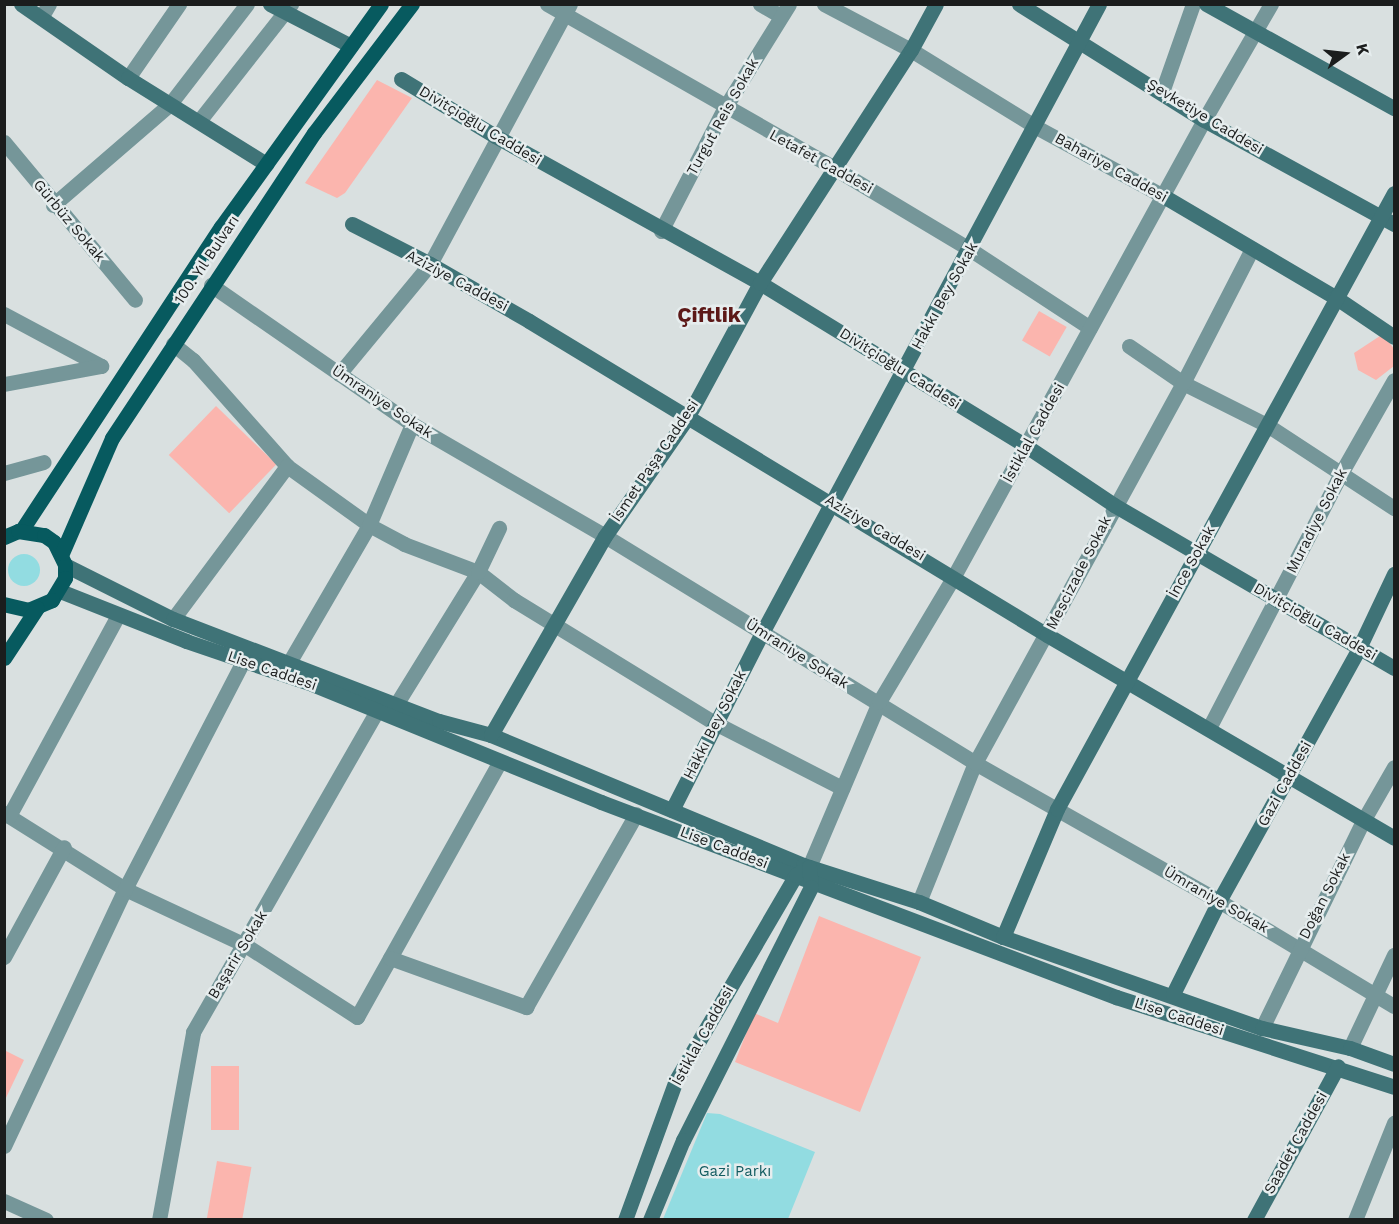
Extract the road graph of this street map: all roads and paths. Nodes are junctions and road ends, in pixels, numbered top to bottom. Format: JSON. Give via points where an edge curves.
{"nodes":[{"id":1,"x":21,"y":4,"type":"edge"},
{"id":2,"x":179,"y":4,"type":"edge"},
{"id":3,"x":247,"y":4,"type":"edge"},
{"id":4,"x":270,"y":4,"type":"edge"},
{"id":5,"x":381,"y":4,"type":"edge"},
{"id":6,"x":412,"y":4,"type":"edge"},
{"id":7,"x":547,"y":4,"type":"edge"},
{"id":8,"x":760,"y":4,"type":"edge"},
{"id":9,"x":824,"y":4,"type":"edge"},
{"id":10,"x":936,"y":4,"type":"edge"},
{"id":11,"x":1019,"y":4,"type":"edge"},
{"id":12,"x":1099,"y":4,"type":"edge"},
{"id":13,"x":1193,"y":4,"type":"edge"},
{"id":14,"x":1206,"y":4,"type":"edge"},
{"id":15,"x":1271,"y":4,"type":"edge"},
{"id":16,"x":45,"y":10,"type":"edge"},
{"id":17,"x":289,"y":10,"type":"edge"},
{"id":18,"x":567,"y":10,"type":"edge"},
{"id":19,"x":785,"y":10,"type":"edge"},
{"id":20,"x":1257,"y":32,"type":"junction"},
{"id":21,"x":1081,"y":40,"type":"junction"},
{"id":22,"x":351,"y":46,"type":"junction"},
{"id":23,"x":911,"y":50,"type":"junction"},
{"id":24,"x":128,"y":78,"type":"junction"},
{"id":25,"x":401,"y":78,"type":"dead end"},
{"id":26,"x":1162,"y":93,"type":"junction"},
{"id":27,"x":170,"y":104,"type":"junction"},
{"id":28,"x":1395,"y":108,"type":"edge"},
{"id":29,"x":724,"y":109,"type":"junction"},
{"id":30,"x":1204,"y":120,"type":"junction"},
{"id":31,"x":199,"y":121,"type":"junction"},
{"id":32,"x":1036,"y":127,"type":"junction"},
{"id":33,"x":495,"y":136,"type":"junction"},
{"id":34,"x":4,"y":142,"type":"edge"},
{"id":35,"x":266,"y":164,"type":"junction"},
{"id":36,"x":834,"y":168,"type":"junction"},
{"id":37,"x":1395,"y":193,"type":"edge"},
{"id":38,"x":1165,"y":197,"type":"junction"},
{"id":39,"x":53,"y":205,"type":"junction"},
{"id":40,"x":1389,"y":220,"type":"edge"},
{"id":41,"x":352,"y":224,"type":"dead end"},
{"id":42,"x":661,"y":231,"type":"junction"},
{"id":43,"x":1252,"y":249,"type":"junction"},
{"id":44,"x":971,"y":250,"type":"junction"},
{"id":45,"x":430,"y":264,"type":"junction"},
{"id":46,"x":760,"y":283,"type":"junction"},
{"id":47,"x":211,"y":285,"type":"junction"},
{"id":48,"x":1335,"y":297,"type":"junction"},
{"id":49,"x":135,"y":300,"type":"dead end"},
{"id":50,"x":4,"y":314,"type":"edge"},
{"id":51,"x":1090,"y":328,"type":"junction"},
{"id":52,"x":1395,"y":337,"type":"edge"},
{"id":53,"x":173,"y":344,"type":"junction"},
{"id":54,"x":1129,"y":346,"type":"dead end"},
{"id":55,"x":904,"y":372,"type":"junction"},
{"id":56,"x":339,"y":374,"type":"junction"},
{"id":57,"x":1395,"y":380,"type":"edge"},
{"id":58,"x":1183,"y":383,"type":"junction"},
{"id":59,"x":4,"y":384,"type":"edge"},
{"id":60,"x":687,"y":418,"type":"junction"},
{"id":61,"x":412,"y":424,"type":"junction"},
{"id":62,"x":1267,"y":426,"type":"junction"},
{"id":63,"x":1026,"y":446,"type":"junction"},
{"id":64,"x":44,"y":462,"type":"dead end"},
{"id":65,"x":287,"y":466,"type":"junction"},
{"id":66,"x":4,"y":473,"type":"edge"},
{"id":67,"x":1340,"y":475,"type":"junction"},
{"id":68,"x":834,"y":503,"type":"junction"},
{"id":69,"x":1114,"y":505,"type":"junction"},
{"id":70,"x":1395,"y":508,"type":"edge"},
{"id":71,"x":369,"y":525,"type":"junction"},
{"id":72,"x":499,"y":528,"type":"dead end"},
{"id":73,"x":21,"y":531,"type":"junction"},
{"id":74,"x":605,"y":536,"type":"junction"},
{"id":75,"x":4,"y":537,"type":"edge"},
{"id":76,"x":1199,"y":552,"type":"junction"},
{"id":77,"x":63,"y":559,"type":"junction"},
{"id":78,"x":477,"y":572,"type":"junction"},
{"id":79,"x":1395,"y":574,"type":"edge"},
{"id":80,"x":954,"y":576,"type":"junction"},
{"id":81,"x":60,"y":591,"type":"junction"},
{"id":82,"x":1276,"y":600,"type":"junction"},
{"id":83,"x":4,"y":604,"type":"edge"},
{"id":84,"x":37,"y":608,"type":"junction"},
{"id":85,"x":118,"y":615,"type":"junction"},
{"id":86,"x":173,"y":619,"type":"junction"},
{"id":87,"x":556,"y":623,"type":"junction"},
{"id":88,"x":763,"y":632,"type":"junction"},
{"id":89,"x":1047,"y":635,"type":"junction"},
{"id":90,"x":1359,"y":648,"type":"junction"},
{"id":91,"x":4,"y":658,"type":"edge"},
{"id":92,"x":243,"y":661,"type":"junction"},
{"id":93,"x":290,"y":661,"type":"junction"},
{"id":94,"x":1395,"y":668,"type":"edge"},
{"id":95,"x":1126,"y":679,"type":"junction"},
{"id":96,"x":879,"y":702,"type":"junction"},
{"id":97,"x":397,"y":703,"type":"junction"},
{"id":98,"x":376,"y":713,"type":"junction"},
{"id":99,"x":716,"y":723,"type":"junction"},
{"id":100,"x":1209,"y":728,"type":"junction"},
{"id":101,"x":491,"y":735,"type":"junction"},
{"id":102,"x":500,"y":761,"type":"junction"},
{"id":103,"x":975,"y":763,"type":"junction"},
{"id":104,"x":1395,"y":767,"type":"edge"},
{"id":105,"x":1291,"y":775,"type":"junction"},
{"id":106,"x":842,"y":788,"type":"junction"},
{"id":107,"x":1057,"y":809,"type":"junction"},
{"id":108,"x":672,"y":810,"type":"junction"},
{"id":109,"x":7,"y":814,"type":"edge"},
{"id":110,"x":636,"y":814,"type":"junction"},
{"id":111,"x":1362,"y":821,"type":"junction"},
{"id":112,"x":1395,"y":838,"type":"edge"},
{"id":113,"x":64,"y":847,"type":"junction"},
{"id":114,"x":806,"y":875,"type":"junction"},
{"id":115,"x":125,"y":889,"type":"junction"},
{"id":116,"x":1219,"y":900,"type":"junction"},
{"id":117,"x":919,"y":902,"type":"junction"},
{"id":118,"x":1003,"y":937,"type":"junction"},
{"id":119,"x":245,"y":945,"type":"junction"},
{"id":120,"x":1298,"y":949,"type":"junction"},
{"id":121,"x":1395,"y":955,"type":"edge"},
{"id":122,"x":4,"y":957,"type":"edge"},
{"id":123,"x":390,"y":958,"type":"junction"},
{"id":124,"x":1173,"y":994,"type":"junction"},
{"id":125,"x":1375,"y":994,"type":"junction"},
{"id":126,"x":1395,"y":1006,"type":"edge"},
{"id":127,"x":1262,"y":1028,"type":"junction"},
{"id":128,"x":1350,"y":1048,"type":"junction"},
{"id":129,"x":1395,"y":1064,"type":"edge"},
{"id":130,"x":1338,"y":1066,"type":"junction"},
{"id":131,"x":1395,"y":1087,"type":"edge"},
{"id":132,"x":1395,"y":1123,"type":"edge"},
{"id":133,"x":4,"y":1146,"type":"edge"},
{"id":134,"x":4,"y":1201,"type":"edge"},
{"id":135,"x":45,"y":1220,"type":"edge"},
{"id":136,"x":159,"y":1220,"type":"edge"},
{"id":137,"x":625,"y":1220,"type":"edge"},
{"id":138,"x":650,"y":1220,"type":"edge"},
{"id":139,"x":1254,"y":1220,"type":"edge"},
{"id":140,"x":1355,"y":1220,"type":"edge"}],
"edges":[{"from":1,"to":16,"type":"street"},
{"from":2,"to":24,"type":"street"},
{"from":3,"to":27,"type":"street"},
{"from":4,"to":17,"type":"street"},
{"from":5,"to":22,"type":"main road","name":"100. Yıl Bulvarı"},
{"from":6,"to":47,"type":"main road","name":"100. Yıl Bulvarı","via":[[314,133]]},
{"from":7,"to":18,"type":"street","name":"Letafet Caddesi"},
{"from":8,"to":19,"type":"street"},
{"from":9,"to":23,"type":"street","name":"Bahariye Caddesi"},
{"from":10,"to":23,"type":"street","name":"İsmet Paşa Caddesi"},
{"from":11,"to":21,"type":"street","name":"Şevketiye Caddesi"},
{"from":12,"to":21,"type":"street","name":"Hakkı Bey Sokak"},
{"from":13,"to":26,"type":"street"},
{"from":14,"to":20,"type":"street"},
{"from":15,"to":20,"type":"street","name":"İstiklal Caddesi"},
{"from":16,"to":24,"type":"street"},
{"from":17,"to":22,"type":"street"},
{"from":17,"to":31,"type":"street"},
{"from":18,"to":29,"type":"street","name":"Letafet Caddesi"},
{"from":18,"to":33,"type":"street"},
{"from":19,"to":29,"type":"street","name":"Turgut Reis Sokak"},
{"from":20,"to":28,"type":"street"},
{"from":20,"to":30,"type":"street","name":"İstiklal Caddesi"},
{"from":21,"to":26,"type":"street","name":"Şevketiye Caddesi"},
{"from":21,"to":32,"type":"street","name":"Hakkı Bey Sokak"},
{"from":22,"to":35,"type":"main road","name":"100. Yıl Bulvarı"},
{"from":23,"to":32,"type":"street","name":"Bahariye Caddesi"},
{"from":23,"to":36,"type":"street","name":"İsmet Paşa Caddesi"},
{"from":24,"to":27,"type":"street"},
{"from":25,"to":33,"type":"street","name":"Divitçioğlu Caddesi"},
{"from":26,"to":30,"type":"street","name":"Şevketiye Caddesi"},
{"from":27,"to":31,"type":"street"},
{"from":27,"to":39,"type":"street"},
{"from":29,"to":36,"type":"street","name":"Letafet Caddesi"},
{"from":29,"to":42,"type":"street","name":"Turgut Reis Sokak"},
{"from":30,"to":38,"type":"street","name":"İstiklal Caddesi"},
{"from":30,"to":40,"type":"street","name":"Şevketiye Caddesi"},
{"from":31,"to":35,"type":"street"},
{"from":32,"to":38,"type":"street","name":"Bahariye Caddesi"},
{"from":32,"to":44,"type":"street","name":"Hakkı Bey Sokak"},
{"from":33,"to":42,"type":"street","name":"Divitçioğlu Caddesi"},
{"from":33,"to":45,"type":"street"},
{"from":34,"to":39,"type":"street","name":"Gürbüz Sokak"},
{"from":35,"to":73,"type":"main road","name":"100. Yıl Bulvarı"},
{"from":36,"to":44,"type":"street","name":"Letafet Caddesi"},
{"from":36,"to":46,"type":"street","name":"İsmet Paşa Caddesi"},
{"from":37,"to":40,"type":"street","name":"İnce Sokak"},
{"from":38,"to":43,"type":"street","name":"Bahariye Caddesi"},
{"from":38,"to":51,"type":"street","name":"İstiklal Caddesi"},
{"from":39,"to":49,"type":"street","name":"Gürbüz Sokak"},
{"from":40,"to":48,"type":"street","name":"İnce Sokak"},
{"from":41,"to":45,"type":"street","name":"Aziziye Caddesi"},
{"from":42,"to":46,"type":"street","name":"Divitçioğlu Caddesi"},
{"from":43,"to":48,"type":"street","name":"Bahariye Caddesi"},
{"from":43,"to":58,"type":"street","name":"Mescizade Sokak"},
{"from":44,"to":51,"type":"street","name":"Letafet Caddesi"},
{"from":44,"to":55,"type":"street","name":"Hakkı Bey Sokak"},
{"from":45,"to":56,"type":"street"},
{"from":45,"to":60,"type":"street","name":"Aziziye Caddesi"},
{"from":46,"to":55,"type":"street","name":"Divitçioğlu Caddesi"},
{"from":46,"to":60,"type":"street","name":"İsmet Paşa Caddesi"},
{"from":47,"to":53,"type":"main road","name":"100. Yıl Bulvarı"},
{"from":47,"to":56,"type":"street","name":"Ümraniye Sokak"},
{"from":48,"to":52,"type":"street","name":"Bahariye Caddesi"},
{"from":48,"to":62,"type":"street","name":"İnce Sokak"},
{"from":50,"to":59,"type":"street","via":[[101,366]]},
{"from":51,"to":63,"type":"street","name":"İstiklal Caddesi"},
{"from":53,"to":65,"type":"street","via":[[193,360]]},
{"from":53,"to":77,"type":"main road","name":"100. Yıl Bulvarı","via":[[112,438]]},
{"from":54,"to":58,"type":"street"},
{"from":55,"to":63,"type":"street","name":"Divitçioğlu Caddesi"},
{"from":55,"to":68,"type":"street","name":"Hakkı Bey Sokak"},
{"from":56,"to":61,"type":"street","name":"Ümraniye Sokak"},
{"from":57,"to":67,"type":"street","name":"Muradiye Sokak"},
{"from":58,"to":62,"type":"street"},
{"from":58,"to":69,"type":"street","name":"Mescizade Sokak"},
{"from":60,"to":68,"type":"street","name":"Aziziye Caddesi"},
{"from":60,"to":74,"type":"street","name":"İsmet Paşa Caddesi"},
{"from":61,"to":71,"type":"street"},
{"from":61,"to":74,"type":"street","name":"Ümraniye Sokak"},
{"from":62,"to":67,"type":"street"},
{"from":62,"to":76,"type":"street","name":"İnce Sokak"},
{"from":63,"to":69,"type":"street","name":"Divitçioğlu Caddesi"},
{"from":63,"to":80,"type":"street","name":"İstiklal Caddesi"},
{"from":64,"to":66,"type":"street"},
{"from":65,"to":71,"type":"street"},
{"from":65,"to":86,"type":"street"},
{"from":67,"to":70,"type":"street"},
{"from":67,"to":82,"type":"street","name":"Muradiye Sokak"},
{"from":68,"to":80,"type":"street","name":"Aziziye Caddesi"},
{"from":68,"to":88,"type":"street","name":"Hakkı Bey Sokak"},
{"from":69,"to":76,"type":"street","name":"Divitçioğlu Caddesi"},
{"from":69,"to":89,"type":"street","name":"Mescizade Sokak"},
{"from":71,"to":78,"type":"street","via":[[404,544]]},
{"from":71,"to":93,"type":"street"},
{"from":72,"to":78,"type":"street"},
{"from":73,"to":75,"type":"main road"},
{"from":73,"to":77,"type":"main road","via":[[44,535]]},
{"from":74,"to":87,"type":"street","name":"İsmet Paşa Caddesi"},
{"from":74,"to":88,"type":"street","name":"Ümraniye Sokak"},
{"from":76,"to":82,"type":"street","name":"Divitçioğlu Caddesi"},
{"from":76,"to":95,"type":"street","name":"İnce Sokak"},
{"from":77,"to":81,"type":"main road","name":"100. Yıl Bulvarı"},
{"from":77,"to":86,"type":"street","name":"Lise Caddesi"},
{"from":78,"to":87,"type":"street","via":[[514,600]]},
{"from":78,"to":97,"type":"street"},
{"from":79,"to":90,"type":"street","name":"Gazi Caddesi"},
{"from":80,"to":89,"type":"street","name":"Aziziye Caddesi"},
{"from":80,"to":96,"type":"street","name":"İstiklal Caddesi"},
{"from":81,"to":84,"type":"main road"},
{"from":81,"to":85,"type":"street","name":"Lise Caddesi"},
{"from":82,"to":90,"type":"street","name":"Divitçioğlu Caddesi"},
{"from":82,"to":100,"type":"street","name":"Muradiye Sokak"},
{"from":83,"to":84,"type":"main road","via":[[16,609]]},
{"from":84,"to":91,"type":"main road"},
{"from":85,"to":92,"type":"street","name":"Lise Caddesi"},
{"from":85,"to":109,"type":"street"},
{"from":86,"to":93,"type":"street","name":"Lise Caddesi"},
{"from":87,"to":99,"type":"street"},
{"from":87,"to":101,"type":"street","name":"İsmet Paşa Caddesi"},
{"from":88,"to":96,"type":"street","name":"Ümraniye Sokak"},
{"from":88,"to":99,"type":"street","name":"Hakkı Bey Sokak"},
{"from":89,"to":95,"type":"street","name":"Aziziye Caddesi"},
{"from":89,"to":103,"type":"street","name":"Mescizade Sokak"},
{"from":90,"to":94,"type":"street","name":"Divitçioğlu Caddesi"},
{"from":90,"to":105,"type":"street","name":"Gazi Caddesi"},
{"from":92,"to":98,"type":"street","name":"Lise Caddesi","via":[[312,684]]},
{"from":92,"to":115,"type":"street"},
{"from":93,"to":97,"type":"street","name":"Lise Caddesi"},
{"from":95,"to":100,"type":"street","name":"Aziziye Caddesi"},
{"from":95,"to":107,"type":"street","name":"İnce Sokak"},
{"from":96,"to":103,"type":"street","name":"Ümraniye Sokak"},
{"from":96,"to":106,"type":"street","name":"İstiklal Caddesi"},
{"from":97,"to":98,"type":"street"},
{"from":97,"to":101,"type":"street","name":"Lise Caddesi","via":[[439,721]]},
{"from":98,"to":102,"type":"street","name":"Lise Caddesi"},
{"from":98,"to":119,"type":"street","name":"Başarir Sokak"},
{"from":99,"to":106,"type":"street"},
{"from":99,"to":108,"type":"street","name":"Hakkı Bey Sokak"},
{"from":100,"to":105,"type":"street","name":"Aziziye Caddesi"},
{"from":101,"to":108,"type":"street","name":"Lise Caddesi"},
{"from":102,"to":110,"type":"street","name":"Lise Caddesi"},
{"from":102,"to":123,"type":"street"},
{"from":103,"to":107,"type":"street","name":"Ümraniye Sokak"},
{"from":103,"to":117,"type":"street","name":"Mescizade Sokak"},
{"from":104,"to":111,"type":"street","name":"Doğan Sokak"},
{"from":105,"to":111,"type":"street","name":"Aziziye Caddesi"},
{"from":105,"to":116,"type":"street","name":"Gazi Caddesi"},
{"from":106,"to":114,"type":"street","name":"İstiklal Caddesi"},
{"from":107,"to":116,"type":"street","name":"Ümraniye Sokak"},
{"from":107,"to":118,"type":"street","name":"İnce Sokak"},
{"from":108,"to":114,"type":"street","name":"Lise Caddesi"},
{"from":109,"to":113,"type":"street"},
{"from":110,"to":114,"type":"street","name":"Lise Caddesi"},
{"from":110,"to":123,"type":"street","via":[[526,1007]]},
{"from":111,"to":112,"type":"street","name":"Aziziye Caddesi"},
{"from":111,"to":120,"type":"street","name":"Doğan Sokak"},
{"from":113,"to":115,"type":"street"},
{"from":113,"to":122,"type":"street"},
{"from":114,"to":117,"type":"street","name":"Lise Caddesi"},
{"from":114,"to":130,"type":"street","name":"Lise Caddesi","via":[[1116,997]]},
{"from":114,"to":137,"type":"street","name":"İstiklal Caddesi","via":[[676,1080]]},
{"from":114,"to":138,"type":"street","name":"İstiklal Caddesi"},
{"from":115,"to":119,"type":"street"},
{"from":115,"to":133,"type":"street"},
{"from":116,"to":120,"type":"street","name":"Ümraniye Sokak"},
{"from":116,"to":124,"type":"street","name":"Gazi Caddesi"},
{"from":117,"to":118,"type":"street","name":"Lise Caddesi"},
{"from":118,"to":124,"type":"street","name":"Lise Caddesi"},
{"from":119,"to":123,"type":"street","via":[[357,1017]]},
{"from":119,"to":136,"type":"street","name":"Başarir Sokak","via":[[193,1032]]},
{"from":120,"to":125,"type":"street","name":"Ümraniye Sokak"},
{"from":120,"to":127,"type":"street","name":"Doğan Sokak"},
{"from":121,"to":125,"type":"street"},
{"from":124,"to":127,"type":"street","name":"Lise Caddesi"},
{"from":125,"to":126,"type":"street","name":"Ümraniye Sokak"},
{"from":125,"to":128,"type":"street"},
{"from":127,"to":128,"type":"street","name":"Lise Caddesi"},
{"from":128,"to":129,"type":"street","name":"Lise Caddesi"},
{"from":130,"to":131,"type":"street","name":"Lise Caddesi"},
{"from":130,"to":139,"type":"street","name":"Saadet Caddesi"},
{"from":132,"to":140,"type":"street"},
{"from":134,"to":135,"type":"street"}]}
